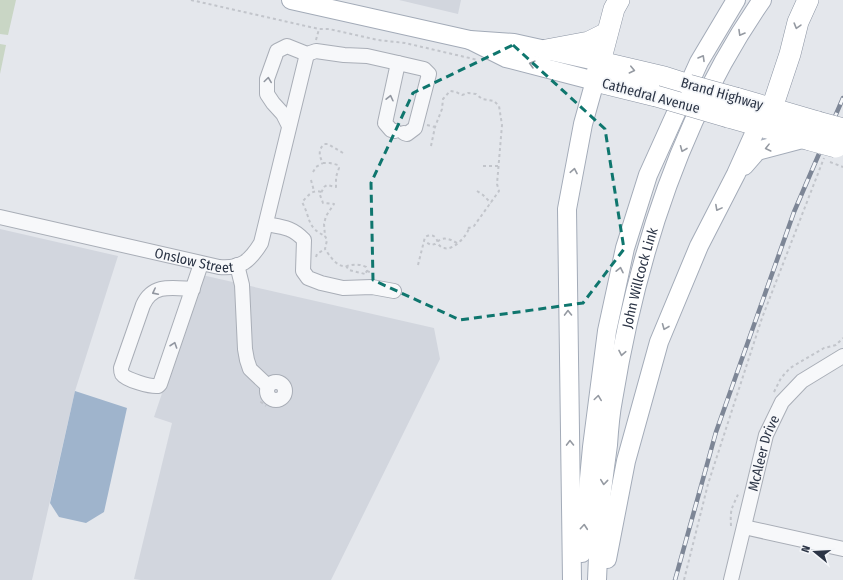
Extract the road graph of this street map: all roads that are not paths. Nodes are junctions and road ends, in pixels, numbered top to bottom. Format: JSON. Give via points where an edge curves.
{"nodes":[{"id":1,"x":291,"y":0,"type":"edge"},
{"id":2,"x":619,"y":0,"type":"edge"},
{"id":3,"x":736,"y":0,"type":"edge"},
{"id":4,"x":762,"y":0,"type":"edge"},
{"id":5,"x":808,"y":0,"type":"edge"},
{"id":6,"x":607,"y":33,"type":"junction"},
{"id":7,"x":470,"y":40,"type":"junction"},
{"id":8,"x":546,"y":50,"type":"junction"},
{"id":9,"x":307,"y":54,"type":"junction"},
{"id":10,"x":790,"y":54,"type":"junction"},
{"id":11,"x":398,"y":63,"type":"junction"},
{"id":12,"x":598,"y":71,"type":"junction"},
{"id":13,"x":569,"y":74,"type":"junction"},
{"id":14,"x":732,"y":108,"type":"junction"},
{"id":15,"x":771,"y":108,"type":"junction"},
{"id":16,"x":583,"y":124,"type":"junction"},
{"id":17,"x":758,"y":125,"type":"junction"},
{"id":18,"x":289,"y":126,"type":"junction"},
{"id":19,"x":810,"y":129,"type":"junction"},
{"id":20,"x":836,"y":145,"type":"edge"},
{"id":21,"x":736,"y":174,"type":"junction"},
{"id":22,"x":0,"y":217,"type":"edge"},
{"id":23,"x":266,"y":224,"type":"junction"},
{"id":24,"x":201,"y":264,"type":"junction"},
{"id":25,"x":237,"y":266,"type":"junction"},
{"id":26,"x":193,"y":289,"type":"junction"},
{"id":27,"x":394,"y":292,"type":"dead end"},
{"id":28,"x":843,"y":356,"type":"edge"},
{"id":29,"x":268,"y":386,"type":"dead end"},
{"id":30,"x":744,"y":527,"type":"junction"},
{"id":31,"x":843,"y":550,"type":"edge"},
{"id":32,"x":572,"y":580,"type":"edge"},
{"id":33,"x":580,"y":580,"type":"edge"},
{"id":34,"x":597,"y":580,"type":"edge"},
{"id":35,"x":604,"y":580,"type":"edge"},
{"id":36,"x":731,"y":580,"type":"edge"}],
"edges":[{"from":1,"to":7,"type":"main road","name":"Cathedral Avenue"},
{"from":2,"to":6,"type":"highway"},
{"from":33,"to":3,"type":"main road","name":"John Willcock Link","one_way":true,"via":[[592,447],[606,338],[625,248],[648,175],[699,62]]},
{"from":4,"to":34,"type":"main road","name":"John Willcock Link","one_way":true,"via":[[719,70],[693,124],[657,213],[630,310],[613,400],[600,510]]},
{"from":5,"to":10,"type":"highway","one_way":true,"via":[[798,22]]},
{"from":6,"to":8,"type":"highway","via":[[589,42]]},
{"from":6,"to":12,"type":"highway"},
{"from":7,"to":8,"type":"main road","name":"Cathedral Avenue","via":[[514,43]]},
{"from":13,"to":7,"type":"main road","name":"Cathedral Avenue","one_way":true,"via":[[506,58]]},
{"from":8,"to":12,"type":"main road","name":"Cathedral Avenue"},
{"from":9,"to":11,"type":"street","via":[[316,51],[367,56]]},
{"from":9,"to":18,"type":"street","name":"Onslow Street"},
{"from":18,"to":9,"type":"street","one_way":true,"via":[[267,94],[267,79],[277,51],[287,46]]},
{"from":10,"to":15,"type":"highway"},
{"from":10,"to":19,"type":"highway","via":[[791,99],[795,110]]},
{"from":11,"to":11,"type":"street","one_way":true,"via":[[424,69],[429,74],[415,128],[407,134],[391,130],[386,123]]},
{"from":12,"to":13,"type":"main road","name":"Cathedral Avenue"},
{"from":12,"to":14,"type":"highway","name":"Cathedral Avenue","bridge":true,"via":[[660,86]]},
{"from":12,"to":16,"type":"main road"},
{"from":13,"to":16,"type":"main road","via":[[578,88]]},
{"from":14,"to":15,"type":"highway","name":"Brand Highway"},
{"from":14,"to":17,"type":"highway","name":"Cathedral Avenue"},
{"from":15,"to":17,"type":"highway"},
{"from":15,"to":19,"type":"highway","name":"Brand Highway"},
{"from":32,"to":16,"type":"main road","one_way":true,"via":[[567,209]]},
{"from":17,"to":19,"type":"highway","name":"Cathedral Avenue"},
{"from":17,"to":21,"type":"main road"},
{"from":18,"to":23,"type":"street","name":"Onslow Street"},
{"from":19,"to":20,"type":"highway","name":"Cathedral Avenue","bridge":true},
{"from":19,"to":21,"type":"main road","one_way":true,"via":[[757,151]]},
{"from":21,"to":35,"type":"main road","one_way":true,"via":[[699,246],[659,342],[626,461]]},
{"from":22,"to":24,"type":"street","name":"Onslow Street"},
{"from":23,"to":25,"type":"street","name":"Onslow Street","via":[[261,243],[252,256]]},
{"from":23,"to":27,"type":"street","via":[[290,229],[304,240],[303,271],[308,278],[343,288],[364,277],[372,287]]},
{"from":24,"to":25,"type":"street","name":"Onslow Street","via":[[230,268]]},
{"from":24,"to":26,"type":"street"},
{"from":25,"to":29,"type":"street","via":[[242,285],[247,360],[250,369]]},
{"from":26,"to":26,"type":"street","one_way":true,"via":[[157,289],[148,296],[121,368],[121,373],[125,377],[150,386],[160,384]]},
{"from":28,"to":30,"type":"street","name":"McAleer Drive","via":[[802,381],[782,402],[766,435]]},
{"from":30,"to":31,"type":"street"},
{"from":30,"to":36,"type":"street","name":"McAleer Drive"}]}
